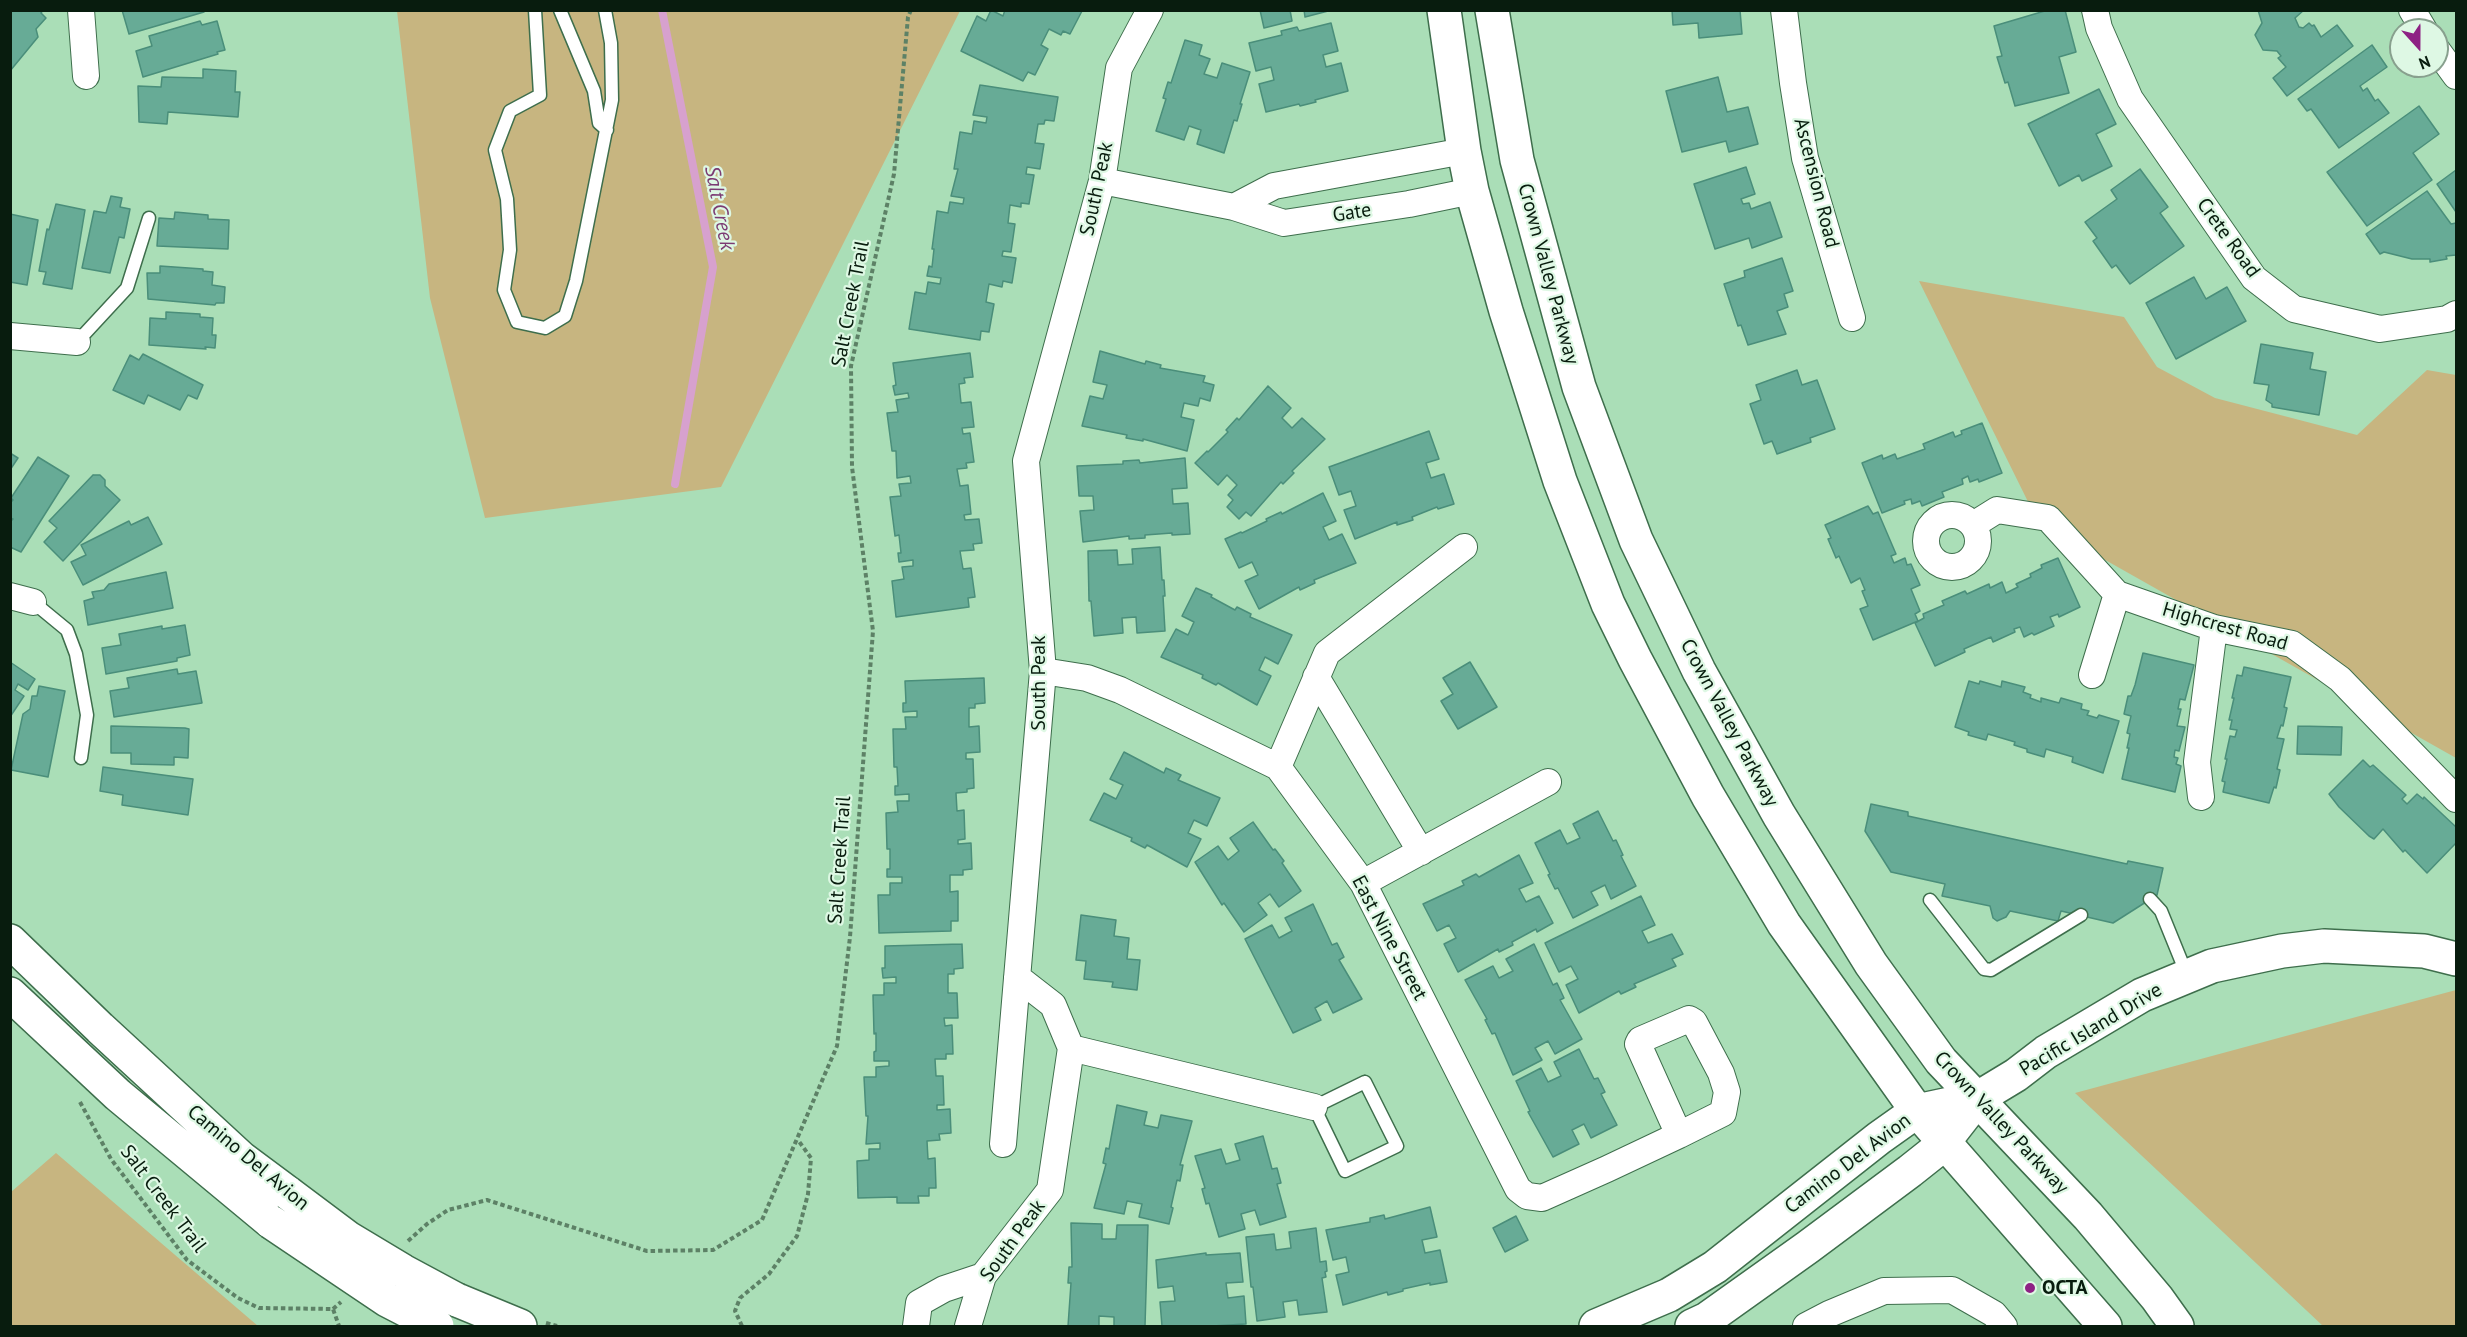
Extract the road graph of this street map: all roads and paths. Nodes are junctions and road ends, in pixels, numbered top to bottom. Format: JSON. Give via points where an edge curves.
{"nodes":[{"id":1,"x":81,"y":10,"type":"edge"},
{"id":2,"x":535,"y":10,"type":"edge"},
{"id":3,"x":560,"y":10,"type":"edge"},
{"id":4,"x":605,"y":10,"type":"edge"},
{"id":5,"x":911,"y":10,"type":"edge"},
{"id":6,"x":1150,"y":10,"type":"edge"},
{"id":7,"x":1444,"y":10,"type":"edge"},
{"id":8,"x":1492,"y":10,"type":"edge"},
{"id":9,"x":1784,"y":10,"type":"edge"},
{"id":10,"x":2096,"y":10,"type":"edge"},
{"id":11,"x":86,"y":76,"type":"dead end"},
{"id":12,"x":607,"y":130,"type":"junction"},
{"id":13,"x":1464,"y":151,"type":"junction"},
{"id":14,"x":1320,"y":177,"type":"junction"},
{"id":15,"x":1102,"y":181,"type":"junction"},
{"id":16,"x":1472,"y":191,"type":"junction"},
{"id":17,"x":1234,"y":207,"type":"junction"},
{"id":18,"x":1328,"y":217,"type":"junction"},
{"id":19,"x":149,"y":218,"type":"dead end"},
{"id":20,"x":2457,"y":314,"type":"edge"},
{"id":21,"x":1852,"y":318,"type":"dead end"},
{"id":22,"x":10,"y":336,"type":"edge"},
{"id":23,"x":77,"y":342,"type":"joint"},
{"id":24,"x":1973,"y":525,"type":"dead end"},
{"id":25,"x":1464,"y":547,"type":"dead end"},
{"id":26,"x":2117,"y":594,"type":"junction"},
{"id":27,"x":22,"y":599,"type":"edge"},
{"id":28,"x":2214,"y":628,"type":"junction"},
{"id":29,"x":1043,"y":671,"type":"junction"},
{"id":30,"x":2092,"y":675,"type":"dead end"},
{"id":31,"x":1316,"y":677,"type":"junction"},
{"id":32,"x":81,"y":758,"type":"dead end"},
{"id":33,"x":1278,"y":767,"type":"junction"},
{"id":34,"x":1548,"y":782,"type":"dead end"},
{"id":35,"x":2201,"y":797,"type":"dead end"},
{"id":36,"x":2457,"y":799,"type":"edge"},
{"id":37,"x":1421,"y":852,"type":"junction"},
{"id":38,"x":1363,"y":883,"type":"junction"},
{"id":39,"x":2150,"y":899,"type":"dead end"},
{"id":40,"x":1930,"y":900,"type":"dead end"},
{"id":41,"x":2081,"y":915,"type":"dead end"},
{"id":42,"x":10,"y":941,"type":"edge"},
{"id":43,"x":2457,"y":959,"type":"edge"},
{"id":44,"x":2188,"y":976,"type":"junction"},
{"id":45,"x":1017,"y":977,"type":"junction"},
{"id":46,"x":10,"y":994,"type":"edge"},
{"id":47,"x":1071,"y":1048,"type":"junction"},
{"id":48,"x":1978,"y":1098,"type":"junction"},
{"id":49,"x":77,"y":1099,"type":"dead end"},
{"id":50,"x":1314,"y":1107,"type":"junction"},
{"id":51,"x":1917,"y":1111,"type":"junction"},
{"id":52,"x":1679,"y":1135,"type":"dead end"},
{"id":53,"x":798,"y":1140,"type":"junction"},
{"id":54,"x":1944,"y":1142,"type":"junction"},
{"id":55,"x":1003,"y":1144,"type":"dead end"},
{"id":56,"x":401,"y":1247,"type":"dead end"},
{"id":57,"x":983,"y":1276,"type":"junction"},
{"id":58,"x":342,"y":1302,"type":"dead end"},
{"id":59,"x":333,"y":1309,"type":"junction"},
{"id":60,"x":339,"y":1326,"type":"edge"},
{"id":61,"x":437,"y":1326,"type":"edge"},
{"id":62,"x":520,"y":1326,"type":"edge"},
{"id":63,"x":742,"y":1326,"type":"edge"},
{"id":64,"x":916,"y":1326,"type":"edge"},
{"id":65,"x":968,"y":1326,"type":"edge"},
{"id":66,"x":1596,"y":1326,"type":"edge"},
{"id":67,"x":1692,"y":1326,"type":"edge"},
{"id":68,"x":1806,"y":1326,"type":"edge"},
{"id":69,"x":2004,"y":1326,"type":"edge"},
{"id":70,"x":2105,"y":1326,"type":"edge"},
{"id":71,"x":2177,"y":1326,"type":"edge"}],
"edges":[{"from":1,"to":11,"type":"street"},
{"from":2,"to":12,"type":"lane","via":[[540,95],[510,111],[495,150],[507,199],[510,250],[504,290],[517,322],[545,328],[565,316],[576,281]]},
{"from":3,"to":12,"type":"lane","via":[[594,91],[599,123]]},
{"from":4,"to":12,"type":"lane","via":[[611,43],[612,100]]},
{"from":5,"to":53,"type":"path","name":"Salt Creek Trail","via":[[894,174],[851,366],[852,467],[873,631],[850,937],[837,1046]]},
{"from":6,"to":15,"type":"street","name":"South Peak","via":[[1119,68]]},
{"from":7,"to":13,"type":"main road"},
{"from":8,"to":48,"type":"main road","name":"Crown Valley Parkway","via":[[1517,160],[1546,271],[1579,387],[1636,540],[1699,671],[1779,815],[1871,964],[1941,1061]]},
{"from":9,"to":21,"type":"street","name":"Ascension Road","via":[[1805,158]]},
{"from":10,"to":20,"type":"street","name":"Crete Road","via":[[2099,27],[2130,99],[2254,278],[2294,309],[2380,329]]},
{"from":13,"to":14,"type":"street","name":"Gate"},
{"from":13,"to":16,"type":"main road"},
{"from":14,"to":17,"type":"street","name":"Gate","via":[[1274,186]]},
{"from":14,"to":18,"type":"street"},
{"from":15,"to":17,"type":"street","name":"Gate"},
{"from":15,"to":29,"type":"street","name":"South Peak","via":[[1026,461]]},
{"from":16,"to":18,"type":"street","name":"Gate"},
{"from":16,"to":51,"type":"main road","via":[[1560,481],[1630,650],[1708,796],[1784,924]]},
{"from":17,"to":18,"type":"street","name":"Gate","via":[[1284,224]]},
{"from":19,"to":23,"type":"lane","via":[[127,288]]},
{"from":22,"to":23,"type":"street"},
{"from":24,"to":26,"type":"street","name":"Highcrest Road","via":[[1997,510],[2048,518]]},
{"from":25,"to":31,"type":"street","via":[[1327,653]]},
{"from":26,"to":28,"type":"street","name":"Highcrest Road"},
{"from":26,"to":30,"type":"street"},
{"from":27,"to":32,"type":"lane","via":[[67,630],[76,654],[87,716]]},
{"from":28,"to":35,"type":"street","via":[[2197,762]]},
{"from":28,"to":36,"type":"street","name":"Highcrest Road","via":[[2292,644],[2340,679]]},
{"from":29,"to":33,"type":"street","name":"East Nine Street","via":[[1087,678],[1120,690]]},
{"from":29,"to":45,"type":"street","name":"South Peak"},
{"from":31,"to":33,"type":"street"},
{"from":31,"to":37,"type":"street"},
{"from":33,"to":38,"type":"street","name":"East Nine Street"},
{"from":34,"to":37,"type":"street"},
{"from":37,"to":38,"type":"street"},
{"from":38,"to":52,"type":"street","name":"East Nine Street","via":[[1518,1189],[1527,1196],[1542,1198]]},
{"from":39,"to":44,"type":"lane","via":[[2161,911]]},
{"from":40,"to":41,"type":"lane","via":[[1984,969],[1991,970]]},
{"from":42,"to":62,"type":"main road","name":"Camino Del Avion","bridge":true,"via":[[241,1158],[348,1238],[457,1300]]},
{"from":43,"to":44,"type":"main road","name":"Pacific Island Drive","via":[[2424,951],[2324,946],[2212,966]]},
{"from":44,"to":48,"type":"main road","name":"Pacific Island Drive","via":[[2142,995]]},
{"from":45,"to":47,"type":"street","via":[[1053,1005]]},
{"from":45,"to":55,"type":"street","name":"South Peak"},
{"from":46,"to":61,"type":"main road","name":"Camino Del Avion","bridge":true,"via":[[118,1095],[271,1222],[387,1300]]},
{"from":47,"to":50,"type":"street"},
{"from":47,"to":57,"type":"street","name":"South Peak","via":[[1050,1190]]},
{"from":48,"to":51,"type":"main road","name":"Camino Del Avion"},
{"from":48,"to":54,"type":"main road"},
{"from":48,"to":71,"type":"main road","name":"Crown Valley Parkway","via":[[2088,1216]]},
{"from":49,"to":59,"type":"path","name":"Salt Creek Trail","via":[[111,1158],[187,1260],[238,1298],[259,1308]]},
{"from":50,"to":50,"type":"lane","via":[[1345,1171],[1397,1146],[1365,1082]]},
{"from":51,"to":54,"type":"main road"},
{"from":51,"to":66,"type":"main road","name":"Camino Del Avion","via":[[1715,1267],[1669,1295]]},
{"from":53,"to":56,"type":"path","name":"Salt Creek Trail","via":[[762,1220],[713,1250],[647,1251],[487,1200],[448,1210]]},
{"from":53,"to":63,"type":"path","via":[[811,1158],[808,1194],[797,1236],[769,1274],[740,1298],[735,1311]]},
{"from":54,"to":67,"type":"main road","via":[[1808,1247]]},
{"from":54,"to":70,"type":"main road"},
{"from":57,"to":64,"type":"street","via":[[944,1289],[919,1303]]},
{"from":57,"to":65,"type":"street","name":"South Peak"},
{"from":58,"to":59,"type":"path"},
{"from":59,"to":60,"type":"path"},
{"from":68,"to":69,"type":"street","via":[[1884,1291],[1952,1290],[1994,1314]]}]}
